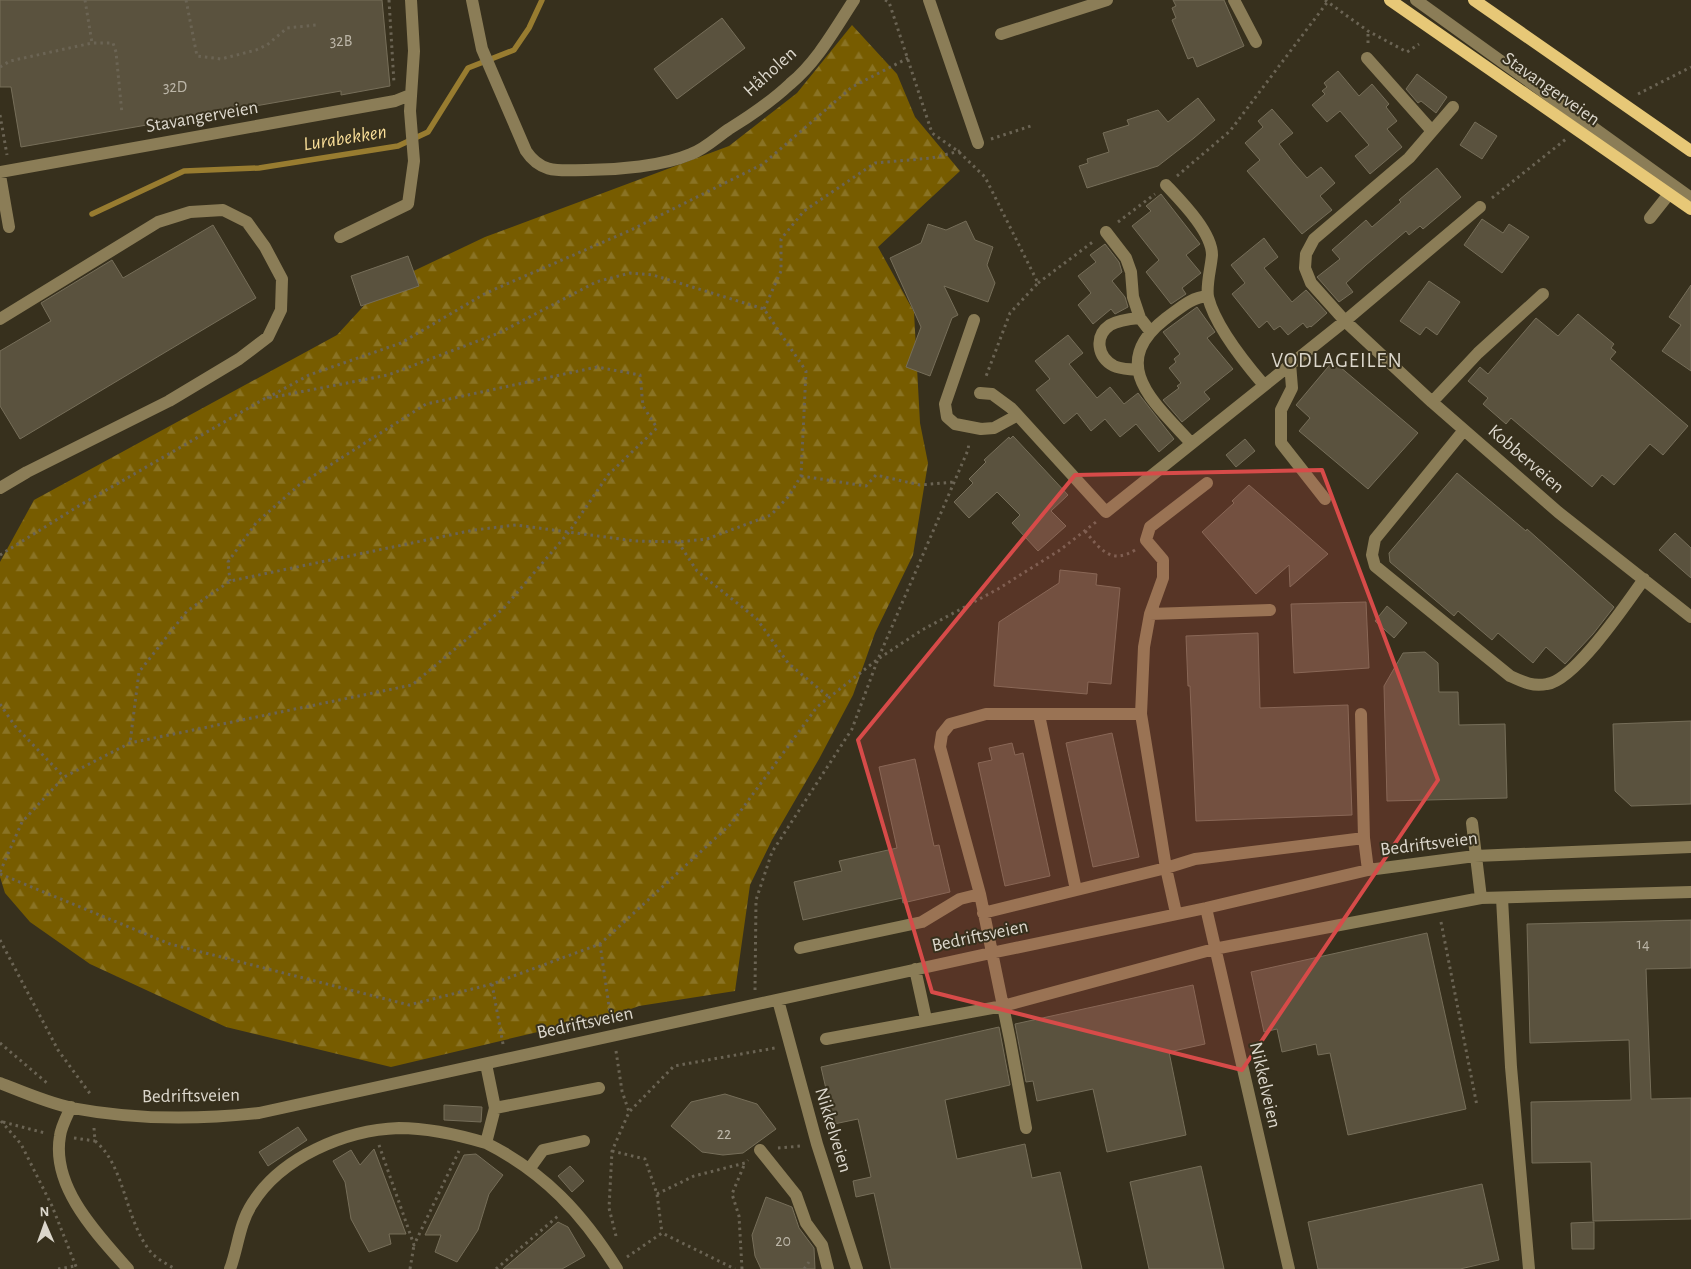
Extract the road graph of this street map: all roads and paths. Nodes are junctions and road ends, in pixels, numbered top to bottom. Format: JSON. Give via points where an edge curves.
{"nodes":[{"id":1,"x":85,"y":0,"type":"edge"},
{"id":2,"x":186,"y":0,"type":"edge"},
{"id":3,"x":389,"y":0,"type":"edge"},
{"id":4,"x":411,"y":0,"type":"edge"},
{"id":5,"x":472,"y":0,"type":"edge"},
{"id":6,"x":854,"y":0,"type":"edge"},
{"id":7,"x":885,"y":0,"type":"edge"},
{"id":8,"x":929,"y":0,"type":"edge"},
{"id":9,"x":1107,"y":0,"type":"edge"},
{"id":10,"x":1234,"y":0,"type":"edge"},
{"id":11,"x":1327,"y":0,"type":"edge"},
{"id":12,"x":1390,"y":0,"type":"edge"},
{"id":13,"x":1416,"y":0,"type":"edge"},
{"id":14,"x":1474,"y":0,"type":"edge"},
{"id":15,"x":316,"y":25,"type":"dead end"},
{"id":16,"x":1001,"y":34,"type":"dead end"},
{"id":17,"x":1256,"y":42,"type":"dead end"},
{"id":18,"x":92,"y":43,"type":"junction"},
{"id":19,"x":1419,"y":44,"type":"dead end"},
{"id":20,"x":908,"y":58,"type":"junction"},
{"id":21,"x":1367,"y":58,"type":"dead end"},
{"id":22,"x":0,"y":67,"type":"edge"},
{"id":23,"x":1691,"y":67,"type":"edge"},
{"id":24,"x":1638,"y":94,"type":"dead end"},
{"id":25,"x":410,"y":95,"type":"junction"},
{"id":26,"x":395,"y":101,"type":"junction"},
{"id":27,"x":1453,"y":107,"type":"dead end"},
{"id":28,"x":122,"y":114,"type":"dead end"},
{"id":29,"x":0,"y":115,"type":"edge"},
{"id":30,"x":1031,"y":126,"type":"dead end"},
{"id":31,"x":1432,"y":131,"type":"junction"},
{"id":32,"x":1568,"y":137,"type":"dead end"},
{"id":33,"x":4,"y":139,"type":"dead end"},
{"id":34,"x":978,"y":143,"type":"junction"},
{"id":35,"x":1691,"y":151,"type":"edge"},
{"id":36,"x":959,"y":152,"type":"junction"},
{"id":37,"x":3,"y":173,"type":"edge"},
{"id":38,"x":1166,"y":185,"type":"junction"},
{"id":39,"x":1669,"y":194,"type":"junction"},
{"id":40,"x":1691,"y":198,"type":"edge"},
{"id":41,"x":1480,"y":208,"type":"joint"},
{"id":42,"x":1691,"y":209,"type":"edge"},
{"id":43,"x":1650,"y":218,"type":"dead end"},
{"id":44,"x":9,"y":227,"type":"dead end"},
{"id":45,"x":1106,"y":232,"type":"junction"},
{"id":46,"x":340,"y":237,"type":"dead end"},
{"id":47,"x":1038,"y":283,"type":"junction"},
{"id":48,"x":1543,"y":294,"type":"dead end"},
{"id":49,"x":1208,"y":296,"type":"junction"},
{"id":50,"x":764,"y":309,"type":"junction"},
{"id":51,"x":1140,"y":318,"type":"junction"},
{"id":52,"x":0,"y":319,"type":"edge"},
{"id":53,"x":974,"y":320,"type":"dead end"},
{"id":54,"x":1345,"y":321,"type":"junction"},
{"id":55,"x":1150,"y":331,"type":"junction"},
{"id":56,"x":1290,"y":363,"type":"junction"},
{"id":57,"x":1136,"y":370,"type":"junction"},
{"id":58,"x":1263,"y":384,"type":"junction"},
{"id":59,"x":980,"y":393,"type":"joint"},
{"id":60,"x":264,"y":399,"type":"junction"},
{"id":61,"x":1432,"y":402,"type":"junction"},
{"id":62,"x":1016,"y":416,"type":"junction"},
{"id":63,"x":972,"y":427,"type":"junction"},
{"id":64,"x":1464,"y":430,"type":"junction"},
{"id":65,"x":1191,"y":443,"type":"junction"},
{"id":66,"x":801,"y":476,"type":"junction"},
{"id":67,"x":954,"y":482,"type":"junction"},
{"id":68,"x":1207,"y":483,"type":"dead end"},
{"id":69,"x":0,"y":488,"type":"edge"},
{"id":70,"x":1325,"y":499,"type":"dead end"},
{"id":71,"x":1106,"y":512,"type":"junction"},
{"id":72,"x":1085,"y":531,"type":"junction"},
{"id":73,"x":569,"y":532,"type":"junction"},
{"id":74,"x":1146,"y":540,"type":"junction"},
{"id":75,"x":678,"y":542,"type":"junction"},
{"id":76,"x":0,"y":555,"type":"edge"},
{"id":77,"x":1644,"y":580,"type":"junction"},
{"id":78,"x":230,"y":581,"type":"junction"},
{"id":79,"x":1270,"y":610,"type":"dead end"},
{"id":80,"x":1150,"y":614,"type":"junction"},
{"id":81,"x":1691,"y":617,"type":"edge"},
{"id":82,"x":878,"y":659,"type":"junction"},
{"id":83,"x":829,"y":697,"type":"junction"},
{"id":84,"x":0,"y":704,"type":"edge"},
{"id":85,"x":1142,"y":714,"type":"junction"},
{"id":86,"x":1361,"y":714,"type":"dead end"},
{"id":87,"x":1039,"y":715,"type":"junction"},
{"id":88,"x":130,"y":743,"type":"junction"},
{"id":89,"x":64,"y":777,"type":"junction"},
{"id":90,"x":1472,"y":823,"type":"dead end"},
{"id":91,"x":1364,"y":838,"type":"junction"},
{"id":92,"x":1691,"y":847,"type":"edge"},
{"id":93,"x":1475,"y":856,"type":"junction"},
{"id":94,"x":1166,"y":868,"type":"junction"},
{"id":95,"x":1368,"y":870,"type":"junction"},
{"id":96,"x":0,"y":873,"type":"edge"},
{"id":97,"x":1076,"y":890,"type":"junction"},
{"id":98,"x":1691,"y":892,"type":"edge"},
{"id":99,"x":980,"y":894,"type":"junction"},
{"id":100,"x":1481,"y":898,"type":"junction"},
{"id":101,"x":1502,"y":898,"type":"junction"},
{"id":102,"x":1438,"y":906,"type":"junction"},
{"id":103,"x":1206,"y":908,"type":"junction"},
{"id":104,"x":983,"y":912,"type":"junction"},
{"id":105,"x":1176,"y":913,"type":"junction"},
{"id":106,"x":600,"y":944,"type":"junction"},
{"id":107,"x":800,"y":948,"type":"dead end"},
{"id":108,"x":1214,"y":949,"type":"junction"},
{"id":109,"x":991,"y":953,"type":"junction"},
{"id":110,"x":915,"y":969,"type":"junction"},
{"id":111,"x":605,"y":983,"type":"dead end"},
{"id":112,"x":492,"y":984,"type":"junction"},
{"id":113,"x":778,"y":1000,"type":"junction"},
{"id":114,"x":756,"y":1004,"type":"junction"},
{"id":115,"x":1004,"y":1006,"type":"junction"},
{"id":116,"x":926,"y":1019,"type":"junction"},
{"id":117,"x":826,"y":1039,"type":"dead end"},
{"id":118,"x":774,"y":1042,"type":"dead end"},
{"id":119,"x":0,"y":1043,"type":"edge"},
{"id":120,"x":505,"y":1060,"type":"junction"},
{"id":121,"x":486,"y":1064,"type":"junction"},
{"id":122,"x":0,"y":1083,"type":"edge"},
{"id":123,"x":47,"y":1084,"type":"dead end"},
{"id":124,"x":599,"y":1088,"type":"dead end"},
{"id":125,"x":622,"y":1091,"type":"dead end"},
{"id":126,"x":1476,"y":1106,"type":"dead end"},
{"id":127,"x":71,"y":1107,"type":"junction"},
{"id":128,"x":494,"y":1108,"type":"junction"},
{"id":129,"x":629,"y":1112,"type":"junction"},
{"id":130,"x":1,"y":1121,"type":"dead end"},
{"id":131,"x":1026,"y":1128,"type":"dead end"},
{"id":132,"x":374,"y":1131,"type":"junction"},
{"id":133,"x":466,"y":1137,"type":"junction"},
{"id":134,"x":486,"y":1142,"type":"junction"},
{"id":135,"x":584,"y":1142,"type":"dead end"},
{"id":136,"x":760,"y":1150,"type":"joint"},
{"id":137,"x":612,"y":1151,"type":"junction"},
{"id":138,"x":745,"y":1163,"type":"junction"},
{"id":139,"x":530,"y":1168,"type":"junction"},
{"id":140,"x":657,"y":1194,"type":"junction"},
{"id":141,"x":570,"y":1206,"type":"junction"},
{"id":142,"x":662,"y":1233,"type":"junction"},
{"id":143,"x":618,"y":1243,"type":"dead end"},
{"id":144,"x":414,"y":1245,"type":"junction"},
{"id":145,"x":619,"y":1265,"type":"edge"},
{"id":146,"x":76,"y":1268,"type":"edge"},
{"id":147,"x":58,"y":1269,"type":"edge"},
{"id":148,"x":128,"y":1269,"type":"edge"},
{"id":149,"x":230,"y":1269,"type":"edge"},
{"id":150,"x":410,"y":1269,"type":"edge"},
{"id":151,"x":496,"y":1269,"type":"edge"},
{"id":152,"x":735,"y":1269,"type":"edge"},
{"id":153,"x":742,"y":1269,"type":"edge"},
{"id":154,"x":828,"y":1269,"type":"edge"},
{"id":155,"x":857,"y":1269,"type":"edge"},
{"id":156,"x":1289,"y":1269,"type":"edge"},
{"id":157,"x":1529,"y":1269,"type":"edge"}],
"edges":[{"from":1,"to":18,"type":"path"},
{"from":2,"to":15,"type":"path","via":[[196,56],[221,59],[256,50],[287,28]]},
{"from":3,"to":26,"type":"path"},
{"from":4,"to":25,"type":"street","via":[[414,51]]},
{"from":5,"to":6,"type":"street","name":"Håholen","via":[[482,49],[526,151],[538,165],[552,170],[606,170],[692,154],[792,84],[826,44]]},
{"from":7,"to":20,"type":"path","via":[[890,2]]},
{"from":8,"to":34,"type":"street"},
{"from":9,"to":16,"type":"street"},
{"from":10,"to":17,"type":"street"},
{"from":11,"to":19,"type":"path","via":[[1368,31],[1407,52]]},
{"from":11,"to":38,"type":"path","via":[[1230,131]]},
{"from":12,"to":39,"type":"main road","name":"Stavangerveien"},
{"from":13,"to":40,"type":"street"},
{"from":14,"to":35,"type":"main road","name":"Stavangerveien"},
{"from":18,"to":22,"type":"path","via":[[10,61]]},
{"from":18,"to":28,"type":"path","via":[[113,42]]},
{"from":20,"to":36,"type":"path","via":[[932,133]]},
{"from":20,"to":60,"type":"path","via":[[852,87],[763,164],[631,230],[486,293],[401,343],[309,375]]},
{"from":21,"to":31,"type":"street"},
{"from":23,"to":24,"type":"path"},
{"from":25,"to":26,"type":"street","name":"Stavangerveien"},
{"from":25,"to":46,"type":"street","via":[[414,161],[408,204]]},
{"from":26,"to":37,"type":"street","name":"Stavangerveien"},
{"from":27,"to":31,"type":"street","name":"Kobberveien"},
{"from":29,"to":33,"type":"path"},
{"from":30,"to":34,"type":"path"},
{"from":31,"to":54,"type":"street","name":"Kobberveien","via":[[1409,158],[1314,239],[1306,254],[1305,268],[1311,283]]},
{"from":32,"to":41,"type":"path"},
{"from":34,"to":36,"type":"path"},
{"from":36,"to":47,"type":"path","via":[[985,177]]},
{"from":36,"to":50,"type":"path","via":[[874,163],[804,211],[781,240],[781,271]]},
{"from":37,"to":44,"type":"street"},
{"from":38,"to":45,"type":"path"},
{"from":38,"to":49,"type":"street","via":[[1183,203],[1210,244]]},
{"from":39,"to":42,"type":"main road","name":"Stavangerveien"},
{"from":39,"to":43,"type":"street"},
{"from":41,"to":54,"type":"street"},
{"from":45,"to":47,"type":"path"},
{"from":45,"to":51,"type":"street","via":[[1129,265]]},
{"from":47,"to":59,"type":"path","via":[[1010,313]]},
{"from":48,"to":61,"type":"street","via":[[1478,353]]},
{"from":49,"to":55,"type":"street","via":[[1191,300]]},
{"from":49,"to":58,"type":"street","via":[[1221,325]]},
{"from":50,"to":60,"type":"path","via":[[653,275],[630,272],[596,282],[499,333],[388,375]]},
{"from":50,"to":66,"type":"path","via":[[806,371]]},
{"from":51,"to":55,"type":"street"},
{"from":51,"to":57,"type":"street","via":[[1118,322],[1103,331],[1099,338],[1101,354],[1106,361],[1116,367]]},
{"from":52,"to":69,"type":"street","via":[[158,222],[190,212],[224,210],[246,222],[282,279],[281,310],[268,337],[239,359],[169,401]]},
{"from":53,"to":63,"type":"street","via":[[945,404],[951,421]]},
{"from":54,"to":56,"type":"street"},
{"from":54,"to":61,"type":"street","name":"Kobberveien"},
{"from":55,"to":57,"type":"street"},
{"from":56,"to":58,"type":"street"},
{"from":56,"to":70,"type":"street","via":[[1292,388],[1281,410],[1281,443]]},
{"from":57,"to":65,"type":"street","via":[[1146,392]]},
{"from":58,"to":65,"type":"street"},
{"from":59,"to":62,"type":"street","via":[[997,397]]},
{"from":60,"to":76,"type":"path","via":[[77,506]]},
{"from":61,"to":64,"type":"street","name":"Kobberveien"},
{"from":62,"to":63,"type":"street","via":[[994,428]]},
{"from":62,"to":71,"type":"street"},
{"from":63,"to":67,"type":"path","via":[[968,450]]},
{"from":64,"to":77,"type":"street","name":"Kobberveien","via":[[1558,512]]},
{"from":64,"to":77,"type":"street","via":[[1375,539],[1372,555],[1375,566],[1510,676],[1531,685],[1550,684],[1574,668]]},
{"from":65,"to":71,"type":"street"},
{"from":66,"to":67,"type":"path","via":[[866,486],[876,475],[920,485]]},
{"from":66,"to":75,"type":"path","via":[[771,515],[707,539]]},
{"from":67,"to":82,"type":"path"},
{"from":68,"to":74,"type":"street","via":[[1150,527]]},
{"from":71,"to":72,"type":"path"},
{"from":72,"to":74,"type":"path","via":[[1100,550],[1124,557]]},
{"from":72,"to":82,"type":"path","via":[[998,590],[922,630]]},
{"from":73,"to":75,"type":"path","via":[[635,541]]},
{"from":73,"to":78,"type":"path","via":[[516,525],[474,530]]},
{"from":73,"to":78,"type":"path","via":[[608,475],[657,428],[643,406],[640,375],[597,367],[426,404],[299,485],[256,523],[228,562]]},
{"from":73,"to":88,"type":"path","via":[[504,608],[412,685]]},
{"from":74,"to":80,"type":"street","via":[[1163,560],[1163,578]]},
{"from":75,"to":83,"type":"path","via":[[697,570],[757,619],[788,663]]},
{"from":77,"to":81,"type":"street","name":"Kobberveien"},
{"from":78,"to":88,"type":"path","via":[[188,610],[138,672]]},
{"from":79,"to":80,"type":"street"},
{"from":80,"to":85,"type":"street","via":[[1144,647]]},
{"from":82,"to":83,"type":"path"},
{"from":82,"to":114,"type":"path","via":[[852,729],[772,852],[756,900]]},
{"from":83,"to":106,"type":"path","via":[[817,707],[731,824]]},
{"from":84,"to":89,"type":"path","via":[[15,726]]},
{"from":85,"to":87,"type":"street"},
{"from":85,"to":94,"type":"street"},
{"from":86,"to":91,"type":"street"},
{"from":87,"to":97,"type":"street"},
{"from":87,"to":99,"type":"street","via":[[986,714],[950,724],[942,734],[940,747]]},
{"from":88,"to":89,"type":"path"},
{"from":89,"to":96,"type":"path","via":[[22,822]]},
{"from":90,"to":93,"type":"street"},
{"from":91,"to":94,"type":"street","via":[[1194,859]]},
{"from":91,"to":95,"type":"street"},
{"from":92,"to":93,"type":"street","name":"Bedriftsveien"},
{"from":93,"to":95,"type":"street","name":"Bedriftsveien"},
{"from":93,"to":100,"type":"street"},
{"from":94,"to":97,"type":"street"},
{"from":94,"to":105,"type":"street"},
{"from":95,"to":103,"type":"street","name":"Bedriftsveien"},
{"from":96,"to":112,"type":"path","via":[[170,944],[409,1005]]},
{"from":97,"to":104,"type":"street"},
{"from":98,"to":101,"type":"street"},
{"from":99,"to":104,"type":"street"},
{"from":99,"to":107,"type":"street","via":[[960,899],[922,922]]},
{"from":100,"to":101,"type":"street"},
{"from":100,"to":102,"type":"street"},
{"from":101,"to":157,"type":"street","via":[[1511,1067]]},
{"from":102,"to":108,"type":"street"},
{"from":102,"to":126,"type":"path"},
{"from":103,"to":105,"type":"street","name":"Bedriftsveien"},
{"from":103,"to":108,"type":"street","name":"Nikkelveien"},
{"from":104,"to":109,"type":"street"},
{"from":105,"to":109,"type":"street","name":"Bedriftsveien"},
{"from":106,"to":111,"type":"path"},
{"from":106,"to":112,"type":"path"},
{"from":108,"to":115,"type":"street"},
{"from":108,"to":156,"type":"street","name":"Nikkelveien"},
{"from":109,"to":110,"type":"street","name":"Bedriftsveien"},
{"from":109,"to":115,"type":"street"},
{"from":110,"to":113,"type":"street","name":"Bedriftsveien"},
{"from":110,"to":116,"type":"street"},
{"from":112,"to":120,"type":"path"},
{"from":113,"to":114,"type":"street","name":"Bedriftsveien"},
{"from":113,"to":155,"type":"street","name":"Nikkelveien","via":[[817,1144]]},
{"from":114,"to":120,"type":"street","name":"Bedriftsveien"},
{"from":115,"to":116,"type":"street"},
{"from":115,"to":131,"type":"street"},
{"from":116,"to":117,"type":"street"},
{"from":118,"to":129,"type":"path","via":[[775,1050],[674,1066]]},
{"from":119,"to":123,"type":"path"},
{"from":120,"to":121,"type":"street","name":"Bedriftsveien"},
{"from":121,"to":127,"type":"street","name":"Bedriftsveien","via":[[259,1113],[213,1118],[142,1117]]},
{"from":121,"to":128,"type":"street"},
{"from":122,"to":127,"type":"street","name":"Bedriftsveien"},
{"from":124,"to":128,"type":"street"},
{"from":125,"to":129,"type":"path"},
{"from":127,"to":148,"type":"street","via":[[60,1136],[60,1159],[66,1185],[98,1236]]},
{"from":128,"to":134,"type":"street"},
{"from":129,"to":137,"type":"path"},
{"from":130,"to":146,"type":"path","via":[[21,1144],[52,1206]]},
{"from":132,"to":133,"type":"street","via":[[400,1128]]},
{"from":132,"to":144,"type":"path"},
{"from":132,"to":149,"type":"street","via":[[326,1145],[283,1168],[252,1205],[241,1228]]},
{"from":133,"to":134,"type":"street"},
{"from":133,"to":144,"type":"path"},
{"from":134,"to":139,"type":"street"},
{"from":135,"to":139,"type":"street","via":[[543,1150]]},
{"from":136,"to":138,"type":"path"},
{"from":136,"to":154,"type":"street","via":[[796,1195],[806,1223],[822,1245]]},
{"from":137,"to":140,"type":"path","via":[[646,1159]]},
{"from":137,"to":143,"type":"path","via":[[609,1208]]},
{"from":138,"to":140,"type":"path","via":[[694,1176]]},
{"from":138,"to":153,"type":"path","via":[[732,1194],[740,1216]]},
{"from":139,"to":141,"type":"street"},
{"from":140,"to":142,"type":"path"},
{"from":141,"to":145,"type":"street"},
{"from":141,"to":151,"type":"path"},
{"from":142,"to":145,"type":"path"},
{"from":142,"to":152,"type":"path"},
{"from":144,"to":150,"type":"path"},
{"from":146,"to":147,"type":"path"}]}
